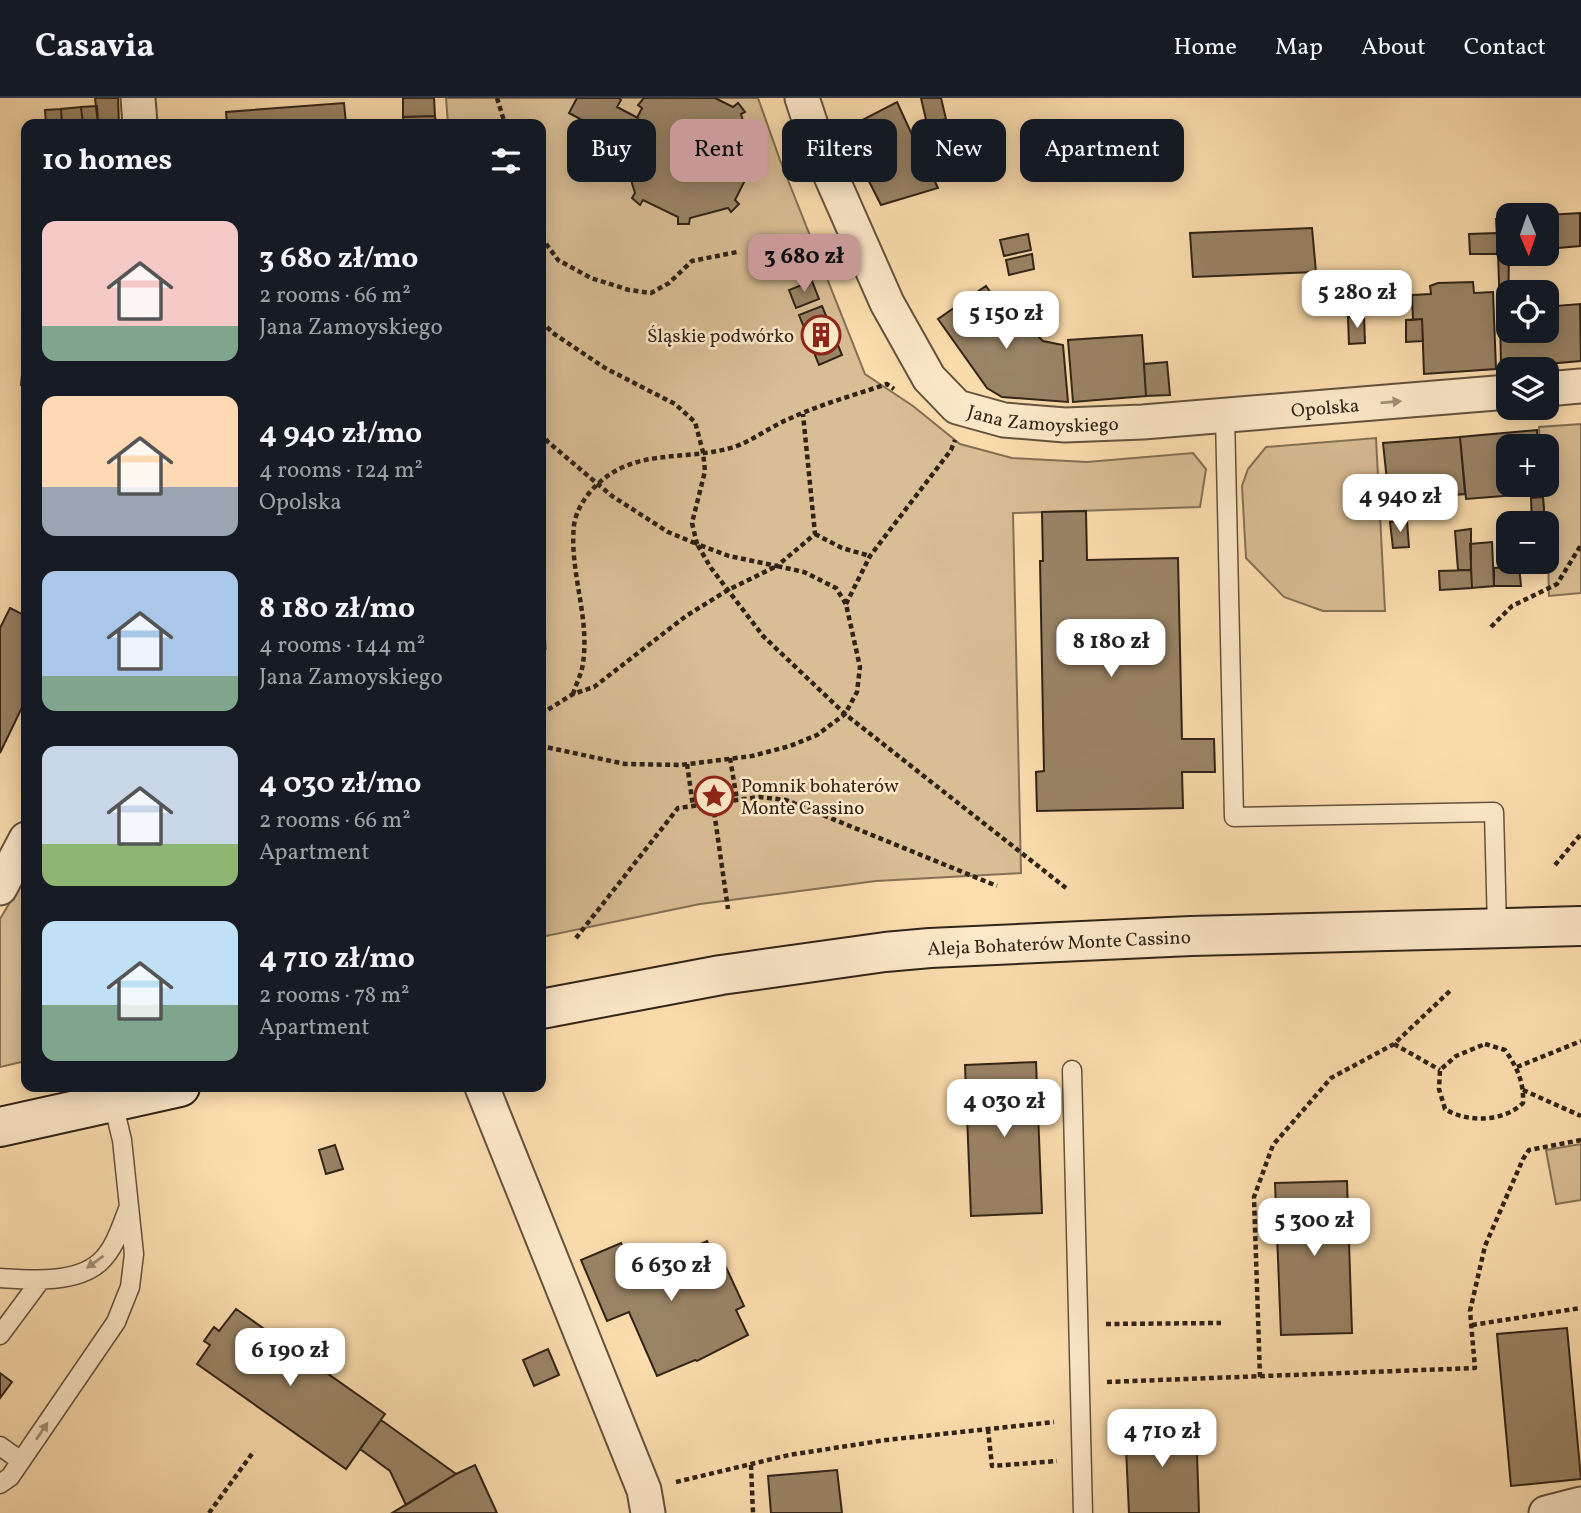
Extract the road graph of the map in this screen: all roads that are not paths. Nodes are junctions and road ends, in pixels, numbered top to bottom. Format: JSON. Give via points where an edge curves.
{"nodes":[{"id":1,"x":138,"y":98,"type":"edge"},
{"id":2,"x":802,"y":98,"type":"edge"},
{"id":3,"x":140,"y":119,"type":"edge"},
{"id":4,"x":1581,"y":386,"type":"edge"},
{"id":5,"x":1559,"y":388,"type":"edge"},
{"id":6,"x":1496,"y":393,"type":"edge"},
{"id":7,"x":1225,"y":416,"type":"junction"},
{"id":8,"x":1143,"y":422,"type":"joint"},
{"id":9,"x":21,"y":848,"type":"edge"},
{"id":10,"x":0,"y":888,"type":"edge"},
{"id":11,"x":1581,"y":926,"type":"edge"},
{"id":12,"x":1497,"y":928,"type":"junction"},
{"id":13,"x":546,"y":1009,"type":"edge"},
{"id":14,"x":1072,"y":1070,"type":"dead end"},
{"id":15,"x":158,"y":1092,"type":"edge"},
{"id":16,"x":484,"y":1092,"type":"edge"},
{"id":17,"x":113,"y":1102,"type":"junction"},
{"id":18,"x":0,"y":1127,"type":"edge"},
{"id":19,"x":129,"y":1205,"type":"junction"},
{"id":20,"x":0,"y":1278,"type":"edge"},
{"id":21,"x":40,"y":1281,"type":"junction"},
{"id":22,"x":0,"y":1335,"type":"edge"},
{"id":23,"x":0,"y":1446,"type":"edge"},
{"id":24,"x":21,"y":1461,"type":"junction"},
{"id":25,"x":0,"y":1485,"type":"edge"},
{"id":26,"x":646,"y":1501,"type":"edge"},
{"id":27,"x":1581,"y":1504,"type":"edge"},
{"id":28,"x":1083,"y":1513,"type":"edge"},
{"id":29,"x":1546,"y":1513,"type":"edge"}],
"edges":[{"from":1,"to":3,"type":"street"},
{"from":2,"to":8,"type":"street","name":"Jana Zamoyskiego","via":[[819,149],[887,303],[929,378],[957,407],[1004,421],[1065,425]]},
{"from":4,"to":5,"type":"street"},
{"from":7,"to":6,"type":"street","name":"Opolska","one_way":true},
{"from":7,"to":8,"type":"street","name":"Opolska"},
{"from":7,"to":12,"type":"lane","via":[[1234,817],[1494,812]]},
{"from":9,"to":10,"type":"street"},
{"from":11,"to":12,"type":"street","name":"Aleja Bohaterów Monte Cassino"},
{"from":12,"to":13,"type":"street","name":"Aleja Bohaterów Monte Cassino","via":[[930,948],[721,975]]},
{"from":14,"to":28,"type":"lane"},
{"from":15,"to":17,"type":"street"},
{"from":16,"to":26,"type":"street"},
{"from":17,"to":18,"type":"street"},
{"from":17,"to":19,"type":"lane"},
{"from":19,"to":21,"type":"lane","one_way":true,"via":[[116,1240],[100,1263],[76,1274]]},
{"from":24,"to":19,"type":"lane","one_way":true,"via":[[116,1322],[130,1287],[134,1254]]},
{"from":20,"to":21,"type":"lane"},
{"from":21,"to":22,"type":"lane"},
{"from":23,"to":24,"type":"lane"},
{"from":24,"to":25,"type":"lane"},
{"from":27,"to":29,"type":"street"}]}
